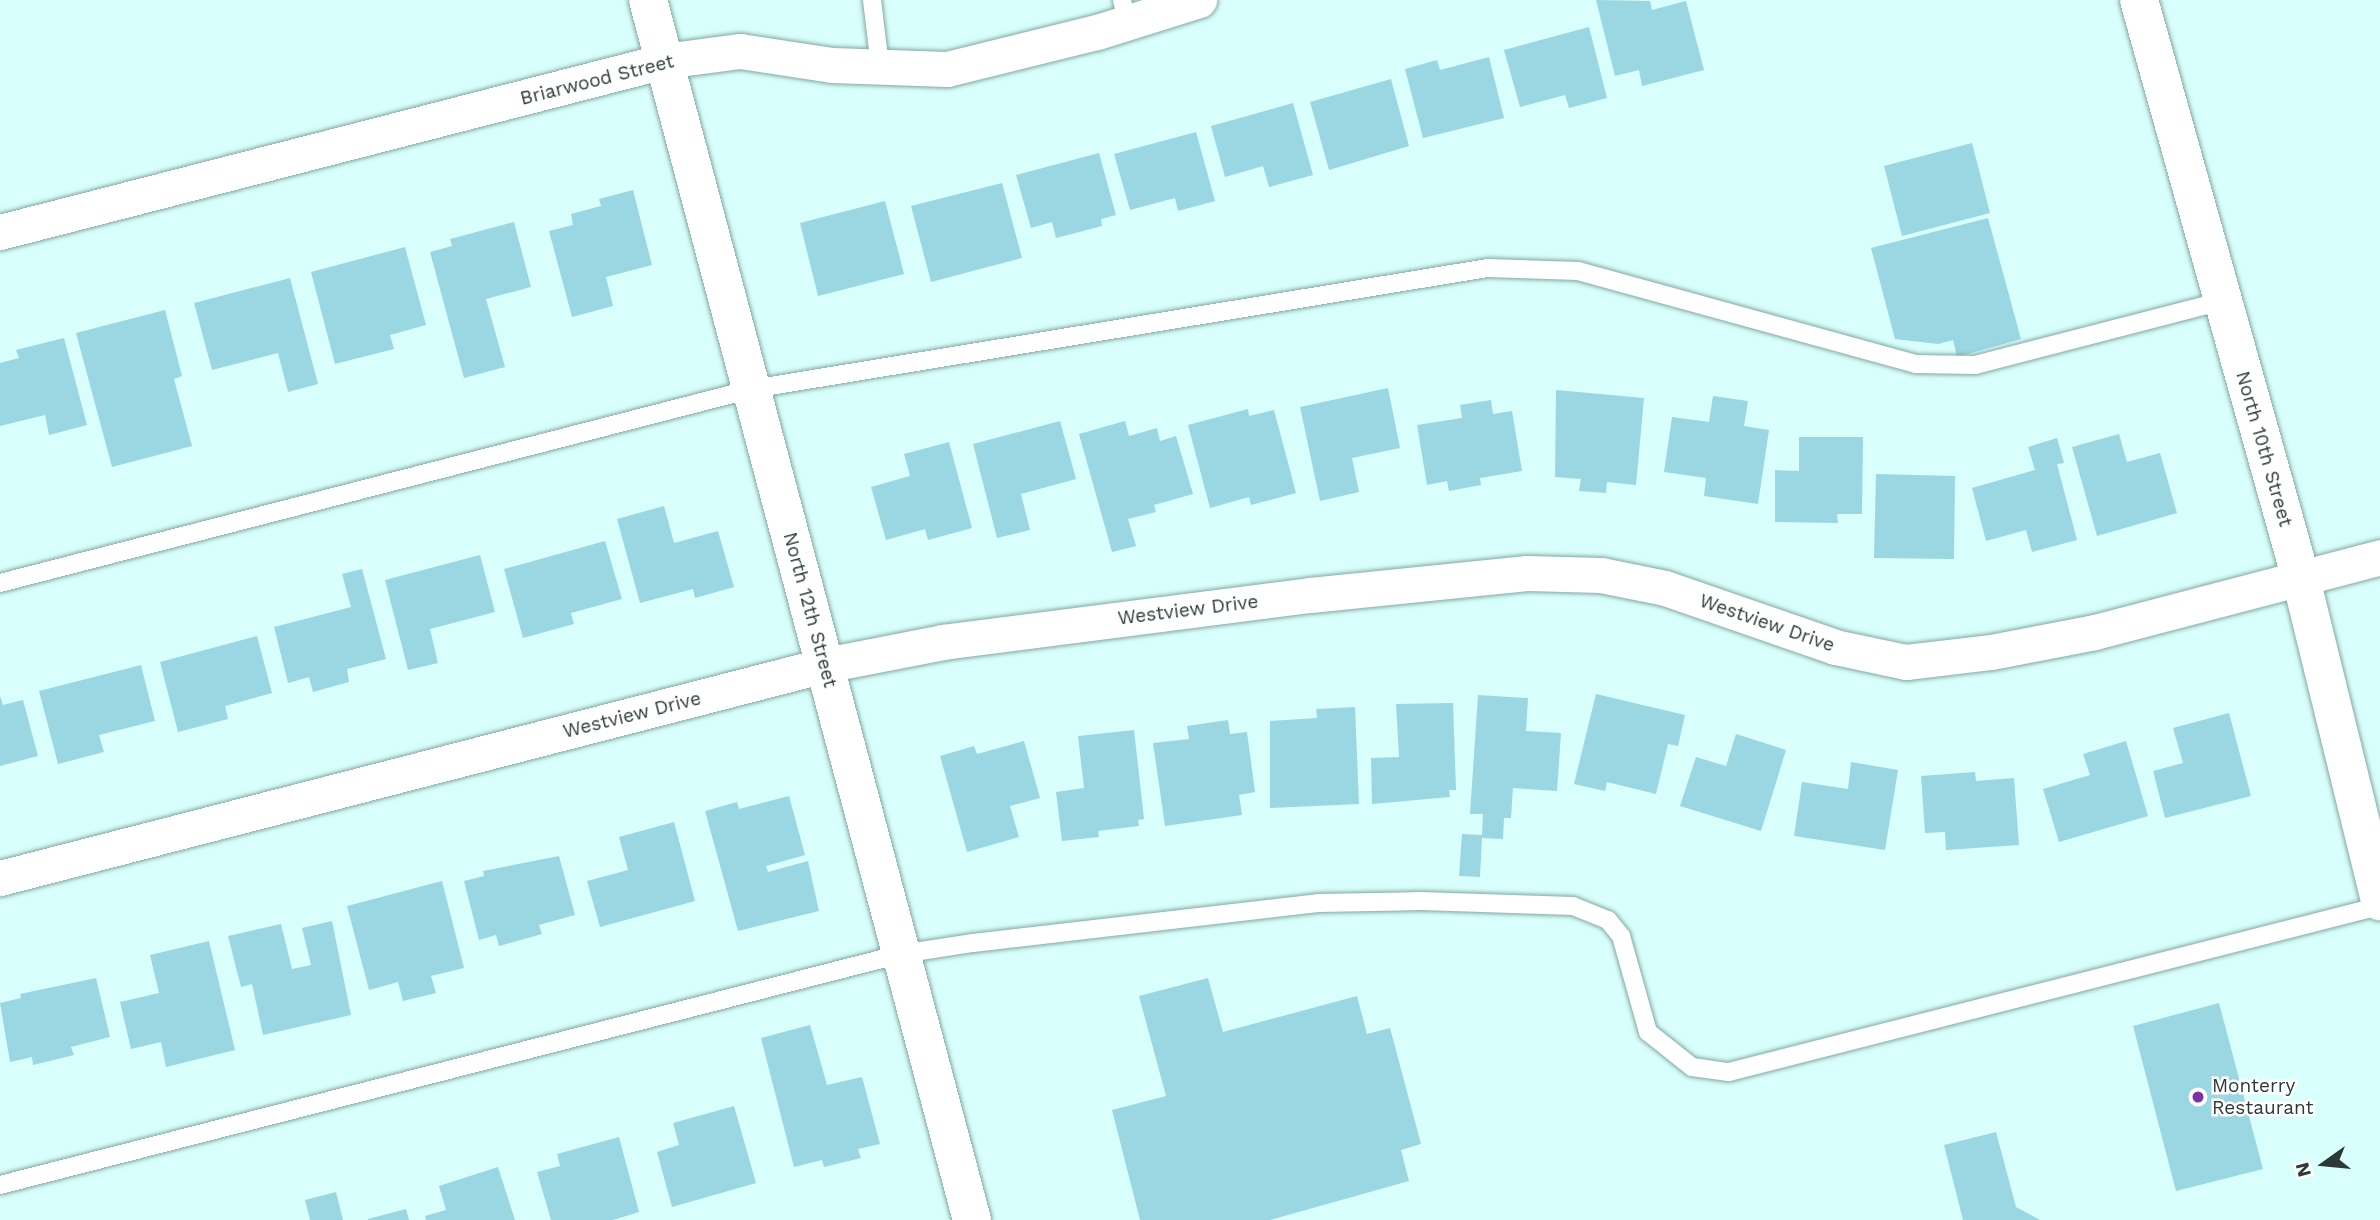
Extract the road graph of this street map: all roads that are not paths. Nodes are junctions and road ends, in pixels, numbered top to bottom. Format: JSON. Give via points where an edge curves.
{"nodes":[{"id":1,"x":648,"y":0,"type":"edge"},
{"id":2,"x":872,"y":0,"type":"edge"},
{"id":3,"x":1199,"y":0,"type":"edge"},
{"id":4,"x":2139,"y":0,"type":"edge"},
{"id":5,"x":1125,"y":10,"type":"edge"},
{"id":6,"x":664,"y":61,"type":"junction"},
{"id":7,"x":880,"y":66,"type":"junction"},
{"id":8,"x":0,"y":232,"type":"edge"},
{"id":9,"x":2223,"y":301,"type":"junction"},
{"id":10,"x":751,"y":390,"type":"junction"},
{"id":11,"x":2380,"y":557,"type":"edge"},
{"id":12,"x":2301,"y":579,"type":"junction"},
{"id":13,"x":0,"y":583,"type":"edge"},
{"id":14,"x":825,"y":666,"type":"junction"},
{"id":15,"x":0,"y":878,"type":"edge"},
{"id":16,"x":2380,"y":901,"type":"edge"},
{"id":17,"x":2380,"y":906,"type":"edge"},
{"id":18,"x":901,"y":954,"type":"junction"},
{"id":19,"x":0,"y":1185,"type":"edge"},
{"id":20,"x":972,"y":1220,"type":"edge"}],
"edges":[{"from":1,"to":6,"type":"street","name":"North 12th Street"},
{"from":2,"to":7,"type":"lane"},
{"from":3,"to":5,"type":"street","name":"Briarwood Street"},
{"from":4,"to":9,"type":"street","name":"North 10th Street"},
{"from":5,"to":7,"type":"street","name":"Briarwood Street","via":[[947,69]]},
{"from":6,"to":7,"type":"street","name":"Briarwood Street","via":[[740,51],[832,65]]},
{"from":6,"to":8,"type":"street","name":"Briarwood Street"},
{"from":6,"to":10,"type":"street","name":"North 12th Street"},
{"from":9,"to":10,"type":"lane","via":[[1975,365],[1915,364],[1578,271],[1488,268]]},
{"from":9,"to":12,"type":"street","name":"North 10th Street"},
{"from":10,"to":13,"type":"lane"},
{"from":10,"to":14,"type":"street","name":"North 12th Street"},
{"from":11,"to":12,"type":"street","name":"Westview Drive"},
{"from":12,"to":14,"type":"street","name":"Westview Drive","via":[[2095,632],[1906,662],[1835,647],[1665,588],[1601,575],[1527,573],[1310,594],[943,642]]},
{"from":12,"to":16,"type":"street","name":"North 10th Street"},
{"from":14,"to":15,"type":"street","name":"Westview Drive"},
{"from":14,"to":18,"type":"street","name":"North 12th Street"},
{"from":17,"to":18,"type":"lane","via":[[1729,1072],[1692,1066],[1648,1032],[1621,936],[1608,919],[1573,906],[1318,903]]},
{"from":18,"to":19,"type":"lane"},
{"from":18,"to":20,"type":"street","name":"North 12th Street"}]}
